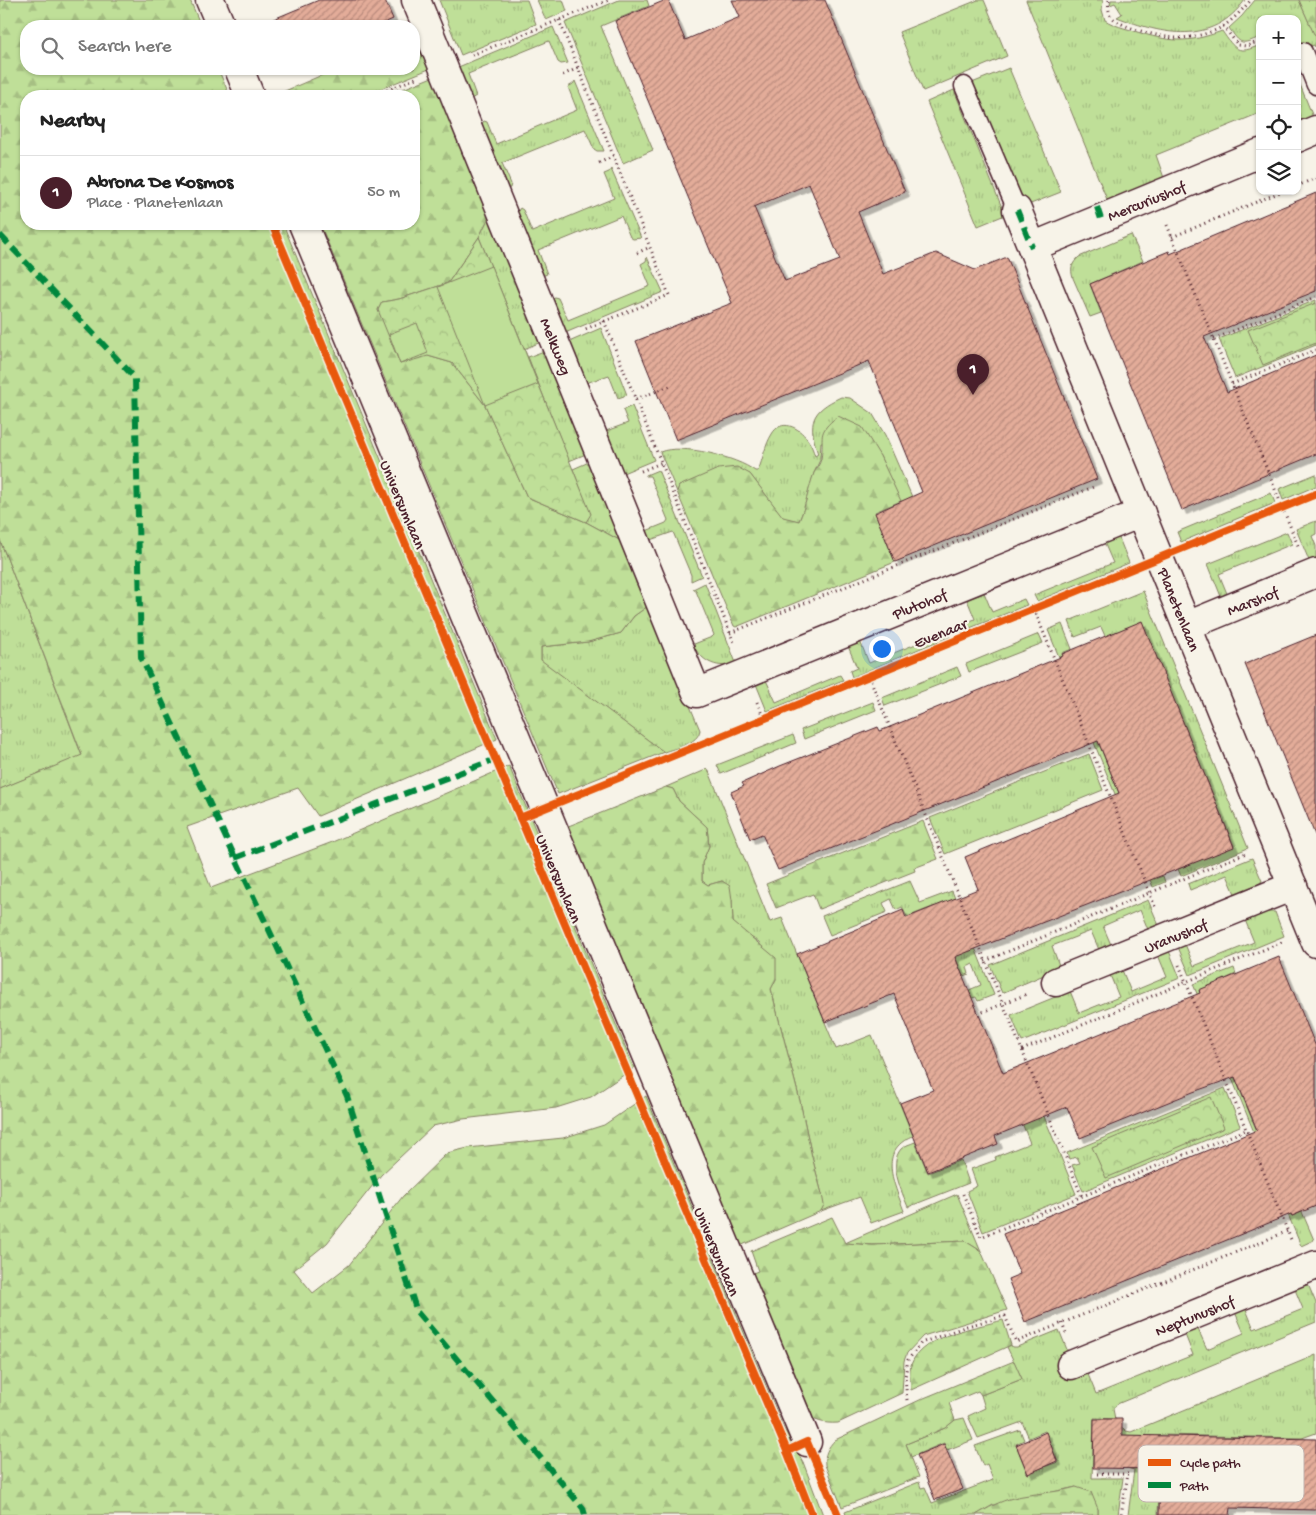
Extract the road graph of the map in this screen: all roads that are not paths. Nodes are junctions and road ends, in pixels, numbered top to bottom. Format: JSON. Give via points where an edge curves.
{"nodes":[{"id":1,"x":210,"y":0,"type":"edge"},
{"id":2,"x":416,"y":0,"type":"edge"},
{"id":3,"x":218,"y":20,"type":"edge"},
{"id":4,"x":1304,"y":52,"type":"dead end"},
{"id":5,"x":241,"y":75,"type":"edge"},
{"id":6,"x":1316,"y":85,"type":"edge"},
{"id":7,"x":964,"y":86,"type":"dead end"},
{"id":8,"x":248,"y":90,"type":"edge"},
{"id":9,"x":1316,"y":130,"type":"edge"},
{"id":10,"x":1301,"y":136,"type":"edge"},
{"id":11,"x":1256,"y":156,"type":"edge"},
{"id":12,"x":1018,"y":210,"type":"joint"},
{"id":13,"x":305,"y":230,"type":"edge"},
{"id":14,"x":1032,"y":247,"type":"junction"},
{"id":15,"x":1141,"y":513,"type":"junction"},
{"id":16,"x":1313,"y":574,"type":"edge"},
{"id":17,"x":1187,"y":626,"type":"junction"},
{"id":18,"x":698,"y":693,"type":"joint"},
{"id":19,"x":1293,"y":886,"type":"junction"},
{"id":20,"x":1312,"y":933,"type":"edge"},
{"id":21,"x":1056,"y":982,"type":"road end"},
{"id":22,"x":1316,"y":1265,"type":"edge"},
{"id":23,"x":1071,"y":1365,"type":"dead end"},
{"id":24,"x":808,"y":1442,"type":"dead end"}],
"edges":[{"from":1,"to":3,"type":"street"},
{"from":2,"to":18,"type":"street","name":"Melkweg"},
{"from":4,"to":6,"type":"lane"},
{"from":5,"to":8,"type":"street"},
{"from":7,"to":12,"type":"lane"},
{"from":9,"to":10,"type":"street"},
{"from":11,"to":14,"type":"street","name":"Mercuriushof","via":[[1156,196],[1099,213]]},
{"from":12,"to":14,"type":"street","name":"Planetenlaan"},
{"from":13,"to":24,"type":"street","name":"Universumlaan"},
{"from":14,"to":15,"type":"street","name":"Planetenlaan"},
{"from":15,"to":17,"type":"street","name":"Planetenlaan"},
{"from":15,"to":18,"type":"street","name":"Plutohof"},
{"from":16,"to":17,"type":"street","name":"Marshof"},
{"from":17,"to":19,"type":"street","name":"Planetenlaan"},
{"from":19,"to":20,"type":"street","name":"Planetenlaan"},
{"from":19,"to":21,"type":"street","name":"Uranushof"},
{"from":22,"to":23,"type":"street","name":"Neptunushof"}]}
